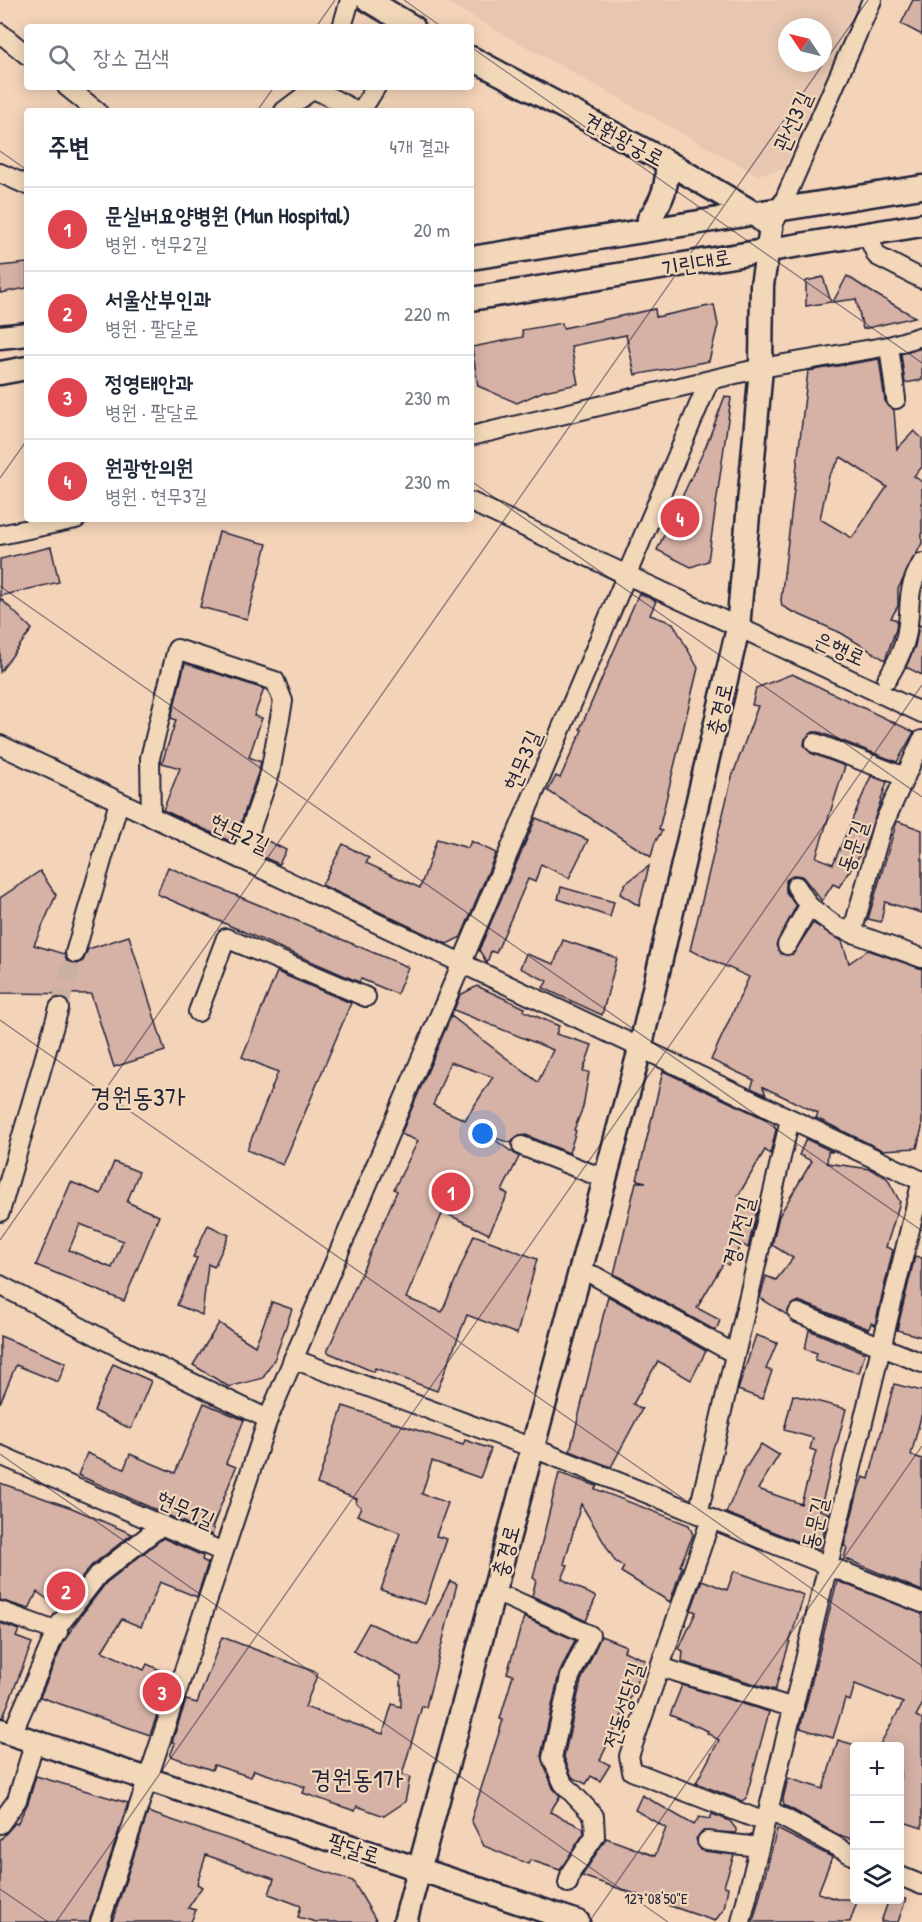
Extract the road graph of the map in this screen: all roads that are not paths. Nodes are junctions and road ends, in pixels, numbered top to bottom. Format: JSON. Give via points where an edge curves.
{"nodes":[{"id":1,"x":350,"y":0,"type":"edge"},
{"id":2,"x":368,"y":0,"type":"edge"},
{"id":3,"x":872,"y":0,"type":"edge"},
{"id":4,"x":343,"y":24,"type":"edge"},
{"id":5,"x":407,"y":24,"type":"edge"},
{"id":6,"x":0,"y":33,"type":"edge"},
{"id":7,"x":24,"y":53,"type":"edge"},
{"id":8,"x":474,"y":60,"type":"edge"},
{"id":9,"x":71,"y":90,"type":"edge"},
{"id":10,"x":312,"y":90,"type":"edge"},
{"id":11,"x":319,"y":90,"type":"edge"},
{"id":12,"x":374,"y":90,"type":"edge"},
{"id":13,"x":93,"y":108,"type":"edge"},
{"id":14,"x":288,"y":108,"type":"edge"},
{"id":15,"x":353,"y":108,"type":"edge"},
{"id":16,"x":361,"y":108,"type":"edge"},
{"id":17,"x":667,"y":162,"type":"junction"},
{"id":18,"x":0,"y":173,"type":"edge"},
{"id":19,"x":24,"y":184,"type":"edge"},
{"id":20,"x":922,"y":186,"type":"edge"},
{"id":21,"x":781,"y":208,"type":"junction"},
{"id":22,"x":752,"y":213,"type":"junction"},
{"id":23,"x":922,"y":225,"type":"edge"},
{"id":24,"x":652,"y":228,"type":"junction"},
{"id":25,"x":866,"y":233,"type":"junction"},
{"id":26,"x":770,"y":239,"type":"junction"},
{"id":27,"x":474,"y":258,"type":"edge"},
{"id":28,"x":922,"y":279,"type":"edge"},
{"id":29,"x":474,"y":298,"type":"edge"},
{"id":30,"x":922,"y":336,"type":"edge"},
{"id":31,"x":889,"y":346,"type":"junction"},
{"id":32,"x":761,"y":368,"type":"junction"},
{"id":33,"x":24,"y":369,"type":"edge"},
{"id":34,"x":0,"y":373,"type":"edge"},
{"id":35,"x":709,"y":381,"type":"junction"},
{"id":36,"x":896,"y":399,"type":"dead end"},
{"id":37,"x":474,"y":435,"type":"edge"},
{"id":38,"x":474,"y":503,"type":"edge"},
{"id":39,"x":62,"y":522,"type":"edge"},
{"id":40,"x":0,"y":535,"type":"edge"},
{"id":41,"x":922,"y":563,"type":"edge"},
{"id":42,"x":628,"y":575,"type":"junction"},
{"id":43,"x":738,"y":628,"type":"junction"},
{"id":44,"x":887,"y":679,"type":"dead end"},
{"id":45,"x":922,"y":713,"type":"edge"},
{"id":46,"x":922,"y":740,"type":"edge"},
{"id":47,"x":815,"y":743,"type":"dead end"},
{"id":48,"x":0,"y":745,"type":"edge"},
{"id":49,"x":905,"y":777,"type":"junction"},
{"id":50,"x":119,"y":802,"type":"junction"},
{"id":51,"x":151,"y":817,"type":"junction"},
{"id":52,"x":240,"y":859,"type":"junction"},
{"id":53,"x":796,"y":886,"type":"dead end"},
{"id":54,"x":808,"y":906,"type":"junction"},
{"id":55,"x":852,"y":933,"type":"junction"},
{"id":56,"x":787,"y":945,"type":"dead end"},
{"id":57,"x":75,"y":953,"type":"tunnel mouth"},
{"id":58,"x":922,"y":958,"type":"edge"},
{"id":59,"x":459,"y":964,"type":"junction"},
{"id":60,"x":366,"y":997,"type":"dead end"},
{"id":61,"x":59,"y":1008,"type":"tunnel mouth"},
{"id":62,"x":198,"y":1012,"type":"dead end"},
{"id":63,"x":640,"y":1049,"type":"junction"},
{"id":64,"x":790,"y":1119,"type":"junction"},
{"id":65,"x":522,"y":1146,"type":"dead end"},
{"id":66,"x":605,"y":1179,"type":"junction"},
{"id":67,"x":922,"y":1181,"type":"edge"},
{"id":68,"x":0,"y":1212,"type":"edge"},
{"id":69,"x":595,"y":1276,"type":"dead end"},
{"id":70,"x":0,"y":1285,"type":"edge"},
{"id":71,"x":798,"y":1312,"type":"dead end"},
{"id":72,"x":880,"y":1347,"type":"junction"},
{"id":73,"x":733,"y":1353,"type":"junction"},
{"id":74,"x":292,"y":1359,"type":"junction"},
{"id":75,"x":922,"y":1363,"type":"edge"},
{"id":76,"x":268,"y":1419,"type":"junction"},
{"id":77,"x":533,"y":1448,"type":"junction"},
{"id":78,"x":0,"y":1455,"type":"edge"},
{"id":79,"x":704,"y":1517,"type":"junction"},
{"id":80,"x":162,"y":1525,"type":"junction"},
{"id":81,"x":223,"y":1552,"type":"junction"},
{"id":82,"x":829,"y":1566,"type":"junction"},
{"id":83,"x":508,"y":1598,"type":"dead end"},
{"id":84,"x":922,"y":1603,"type":"edge"},
{"id":85,"x":0,"y":1611,"type":"edge"},
{"id":86,"x":58,"y":1632,"type":"junction"},
{"id":87,"x":660,"y":1667,"type":"junction"},
{"id":88,"x":794,"y":1708,"type":"junction"},
{"id":89,"x":6,"y":1732,"type":"edge"},
{"id":90,"x":34,"y":1741,"type":"junction"},
{"id":91,"x":147,"y":1779,"type":"junction"},
{"id":92,"x":767,"y":1816,"type":"junction"},
{"id":93,"x":0,"y":1824,"type":"edge"},
{"id":94,"x":707,"y":1841,"type":"dead end"},
{"id":95,"x":759,"y":1847,"type":"junction"},
{"id":96,"x":850,"y":1854,"type":"edge"},
{"id":97,"x":420,"y":1869,"type":"junction"},
{"id":98,"x":904,"y":1878,"type":"edge"},
{"id":99,"x":568,"y":1883,"type":"dead end"},
{"id":100,"x":922,"y":1886,"type":"edge"},
{"id":101,"x":566,"y":1920,"type":"edge"},
{"id":102,"x":100,"y":1922,"type":"edge"},
{"id":103,"x":405,"y":1922,"type":"edge"},
{"id":104,"x":741,"y":1922,"type":"edge"}],
"edges":[{"from":1,"to":4,"type":"street"},
{"from":2,"to":5,"type":"street"},
{"from":3,"to":21,"type":"street","name":"관선3길"},
{"from":6,"to":7,"type":"street"},
{"from":8,"to":17,"type":"street","name":"견훤왕궁로"},
{"from":9,"to":13,"type":"street"},
{"from":10,"to":14,"type":"street"},
{"from":11,"to":15,"type":"street"},
{"from":12,"to":16,"type":"street"},
{"from":17,"to":22,"type":"street","name":"견훤왕궁로"},
{"from":17,"to":24,"type":"street","via":[[668,181],[649,219]]},
{"from":18,"to":19,"type":"street"},
{"from":20,"to":21,"type":"street","name":"기린대로"},
{"from":21,"to":22,"type":"street","name":"기린대로"},
{"from":21,"to":26,"type":"street","name":"관선3길"},
{"from":22,"to":24,"type":"street","name":"기린대로"},
{"from":22,"to":26,"type":"street","name":"견훤왕궁로"},
{"from":23,"to":25,"type":"street","name":"기린대로"},
{"from":24,"to":27,"type":"street","name":"기린대로"},
{"from":25,"to":26,"type":"street","name":"기린대로"},
{"from":25,"to":28,"type":"street","via":[[877,256]]},
{"from":26,"to":29,"type":"street","name":"기린대로"},
{"from":26,"to":32,"type":"street","name":"충경로","via":[[762,285]]},
{"from":30,"to":31,"type":"street"},
{"from":31,"to":32,"type":"street"},
{"from":31,"to":36,"type":"street"},
{"from":32,"to":35,"type":"street"},
{"from":32,"to":43,"type":"street","name":"충경로"},
{"from":33,"to":34,"type":"street"},
{"from":35,"to":37,"type":"street"},
{"from":35,"to":42,"type":"street","name":"현무3길"},
{"from":38,"to":42,"type":"street"},
{"from":39,"to":40,"type":"street"},
{"from":41,"to":44,"type":"street","name":"은행로","via":[[908,595],[907,633]]},
{"from":42,"to":43,"type":"street"},
{"from":42,"to":59,"type":"street","name":"현무3길"},
{"from":43,"to":45,"type":"street","name":"은행로"},
{"from":43,"to":63,"type":"street","name":"충경로"},
{"from":46,"to":49,"type":"street","name":"동문길"},
{"from":47,"to":49,"type":"street"},
{"from":48,"to":50,"type":"street","name":"현무2길"},
{"from":49,"to":55,"type":"street","name":"동문길","via":[[882,827]]},
{"from":50,"to":51,"type":"street","name":"현무2길"},
{"from":50,"to":57,"type":"street"},
{"from":51,"to":52,"type":"street","name":"현무2길"},
{"from":51,"to":52,"type":"street","via":[[150,758],[177,650],[274,681],[283,701],[270,773]]},
{"from":52,"to":59,"type":"street","name":"현무2길"},
{"from":53,"to":54,"type":"street"},
{"from":54,"to":55,"type":"street"},
{"from":54,"to":56,"type":"street"},
{"from":55,"to":58,"type":"street"},
{"from":59,"to":63,"type":"street","name":"현무2길"},
{"from":59,"to":74,"type":"street","name":"현무1길"},
{"from":60,"to":62,"type":"street","via":[[226,938]]},
{"from":61,"to":68,"type":"street"},
{"from":63,"to":64,"type":"street"},
{"from":63,"to":66,"type":"street","name":"충경로"},
{"from":64,"to":67,"type":"street"},
{"from":64,"to":73,"type":"street","name":"경기전길"},
{"from":65,"to":66,"type":"street"},
{"from":66,"to":77,"type":"street","name":"충경로"},
{"from":67,"to":72,"type":"street","name":"동문길"},
{"from":69,"to":73,"type":"street"},
{"from":70,"to":76,"type":"street"},
{"from":71,"to":72,"type":"street"},
{"from":72,"to":75,"type":"street"},
{"from":72,"to":82,"type":"street","name":"동문길"},
{"from":73,"to":79,"type":"street","name":"전동성당길"},
{"from":74,"to":76,"type":"street","name":"현무1길"},
{"from":74,"to":77,"type":"street"},
{"from":76,"to":81,"type":"street","name":"현무1길"},
{"from":77,"to":79,"type":"street"},
{"from":77,"to":97,"type":"street","name":"충경로"},
{"from":78,"to":80,"type":"street","name":"현무1길"},
{"from":79,"to":82,"type":"street"},
{"from":79,"to":87,"type":"street","name":"전동성당길"},
{"from":80,"to":81,"type":"street","name":"현무1길"},
{"from":80,"to":86,"type":"street","name":"팔달로","via":[[98,1575],[59,1625]]},
{"from":81,"to":91,"type":"street"},
{"from":82,"to":84,"type":"street"},
{"from":82,"to":88,"type":"street","name":"동문길"},
{"from":83,"to":99,"type":"street","via":[[590,1635],[570,1677],[552,1758],[563,1783],[594,1816],[595,1836]]},
{"from":85,"to":86,"type":"street"},
{"from":86,"to":89,"type":"street","name":"팔달로"},
{"from":87,"to":88,"type":"street"},
{"from":87,"to":92,"type":"street","name":"전동성당길","via":[[629,1756],[632,1771]]},
{"from":88,"to":92,"type":"street","name":"동문길"},
{"from":89,"to":90,"type":"street","name":"팔달로"},
{"from":90,"to":91,"type":"street","name":"팔달로"},
{"from":90,"to":93,"type":"street","via":[[17,1800]]},
{"from":91,"to":97,"type":"street","name":"팔달로"},
{"from":91,"to":102,"type":"street"},
{"from":92,"to":95,"type":"street","name":"동문길"},
{"from":92,"to":96,"type":"street"},
{"from":94,"to":95,"type":"street"},
{"from":95,"to":104,"type":"street","name":"동문길"},
{"from":97,"to":101,"type":"street","name":"팔달로"},
{"from":97,"to":103,"type":"street","name":"충경로"},
{"from":98,"to":100,"type":"street"}]}
